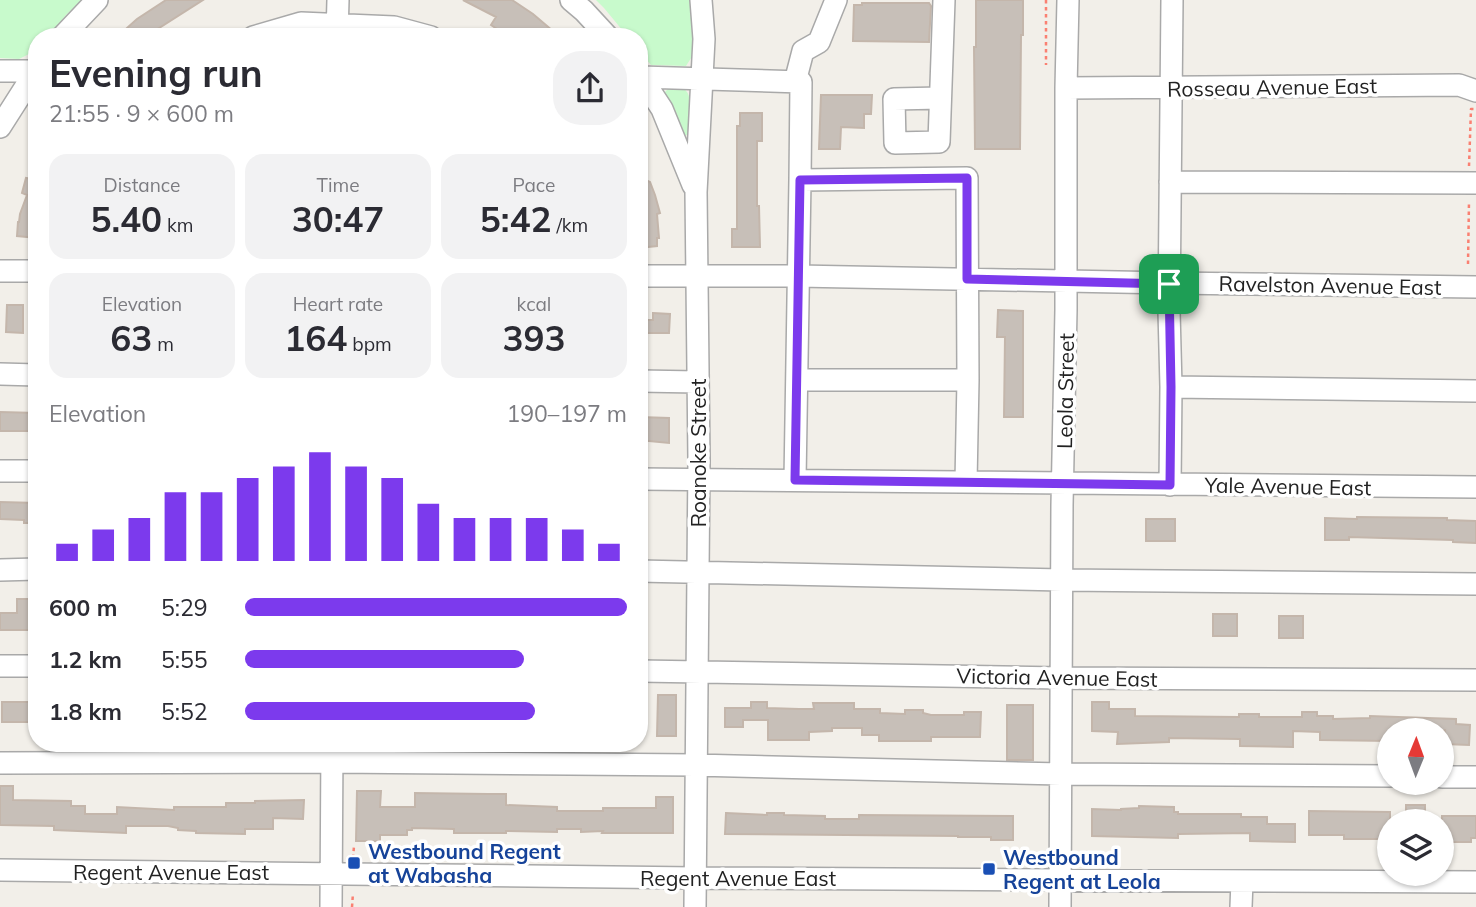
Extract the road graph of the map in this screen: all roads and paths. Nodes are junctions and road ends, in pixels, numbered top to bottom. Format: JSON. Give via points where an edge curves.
{"nodes":[{"id":1,"x":97,"y":0,"type":"edge"},
{"id":2,"x":338,"y":0,"type":"edge"},
{"id":3,"x":571,"y":0,"type":"edge"},
{"id":4,"x":701,"y":0,"type":"edge"},
{"id":5,"x":836,"y":0,"type":"edge"},
{"id":6,"x":944,"y":0,"type":"edge"},
{"id":7,"x":1046,"y":0,"type":"edge"},
{"id":8,"x":1068,"y":0,"type":"edge"},
{"id":9,"x":1172,"y":0,"type":"edge"},
{"id":10,"x":71,"y":28,"type":"edge"},
{"id":11,"x":284,"y":28,"type":"edge"},
{"id":12,"x":327,"y":28,"type":"edge"},
{"id":13,"x":337,"y":28,"type":"edge"},
{"id":14,"x":375,"y":28,"type":"edge"},
{"id":15,"x":398,"y":28,"type":"edge"},
{"id":16,"x":600,"y":28,"type":"edge"},
{"id":17,"x":1046,"y":65,"type":"dead end"},
{"id":18,"x":28,"y":70,"type":"edge"},
{"id":19,"x":0,"y":71,"type":"edge"},
{"id":20,"x":648,"y":77,"type":"edge"},
{"id":21,"x":703,"y":80,"type":"junction"},
{"id":22,"x":798,"y":82,"type":"junction"},
{"id":23,"x":28,"y":83,"type":"edge"},
{"id":24,"x":648,"y":88,"type":"edge"},
{"id":25,"x":1066,"y":88,"type":"junction"},
{"id":26,"x":1171,"y":88,"type":"junction"},
{"id":27,"x":1476,"y":91,"type":"edge"},
{"id":28,"x":940,"y":97,"type":"dead end"},
{"id":29,"x":0,"y":127,"type":"edge"},
{"id":30,"x":800,"y":180,"type":"junction"},
{"id":31,"x":1170,"y":182,"type":"junction"},
{"id":32,"x":1476,"y":183,"type":"edge"},
{"id":33,"x":696,"y":192,"type":"junction"},
{"id":34,"x":0,"y":271,"type":"edge"},
{"id":35,"x":28,"y":271,"type":"edge"},
{"id":36,"x":648,"y":276,"type":"edge"},
{"id":37,"x":697,"y":276,"type":"junction"},
{"id":38,"x":799,"y":276,"type":"junction"},
{"id":39,"x":967,"y":279,"type":"junction"},
{"id":40,"x":1066,"y":281,"type":"junction"},
{"id":41,"x":1169,"y":284,"type":"junction"},
{"id":42,"x":1476,"y":287,"type":"edge"},
{"id":43,"x":0,"y":374,"type":"edge"},
{"id":44,"x":28,"y":375,"type":"edge"},
{"id":45,"x":797,"y":380,"type":"junction"},
{"id":46,"x":968,"y":380,"type":"junction"},
{"id":47,"x":648,"y":381,"type":"edge"},
{"id":48,"x":698,"y":382,"type":"junction"},
{"id":49,"x":1171,"y":387,"type":"junction"},
{"id":50,"x":1476,"y":391,"type":"edge"},
{"id":51,"x":0,"y":471,"type":"edge"},
{"id":52,"x":28,"y":471,"type":"edge"},
{"id":53,"x":648,"y":479,"type":"edge"},
{"id":54,"x":698,"y":480,"type":"junction"},
{"id":55,"x":795,"y":480,"type":"junction"},
{"id":56,"x":966,"y":482,"type":"junction"},
{"id":57,"x":1064,"y":484,"type":"junction"},
{"id":58,"x":1170,"y":485,"type":"junction"},
{"id":59,"x":1476,"y":487,"type":"edge"},
{"id":60,"x":28,"y":569,"type":"edge"},
{"id":61,"x":0,"y":570,"type":"edge"},
{"id":62,"x":648,"y":571,"type":"edge"},
{"id":63,"x":698,"y":571,"type":"junction"},
{"id":64,"x":1062,"y":580,"type":"junction"},
{"id":65,"x":1476,"y":584,"type":"edge"},
{"id":66,"x":0,"y":666,"type":"edge"},
{"id":67,"x":28,"y":666,"type":"edge"},
{"id":68,"x":648,"y":671,"type":"edge"},
{"id":69,"x":698,"y":672,"type":"junction"},
{"id":70,"x":1061,"y":677,"type":"junction"},
{"id":71,"x":1476,"y":680,"type":"edge"},
{"id":72,"x":332,"y":753,"type":"edge"},
{"id":73,"x":0,"y":763,"type":"edge"},
{"id":74,"x":695,"y":765,"type":"junction"},
{"id":75,"x":1061,"y":774,"type":"junction"},
{"id":76,"x":1377,"y":776,"type":"edge"},
{"id":77,"x":1454,"y":777,"type":"edge"},
{"id":78,"x":1476,"y":777,"type":"edge"},
{"id":79,"x":0,"y":870,"type":"edge"},
{"id":80,"x":331,"y":873,"type":"junction"},
{"id":81,"x":695,"y":878,"type":"junction"},
{"id":82,"x":1060,"y":879,"type":"junction"},
{"id":83,"x":1242,"y":881,"type":"junction"},
{"id":84,"x":1476,"y":882,"type":"edge"},
{"id":85,"x":331,"y":907,"type":"edge"},
{"id":86,"x":695,"y":907,"type":"edge"},
{"id":87,"x":1060,"y":907,"type":"edge"},
{"id":88,"x":1241,"y":907,"type":"edge"}],
"edges":[{"from":1,"to":10,"type":"street"},
{"from":2,"to":13,"type":"street"},
{"from":3,"to":16,"type":"street"},
{"from":4,"to":21,"type":"street","name":"Roanoke Street"},
{"from":5,"to":22,"type":"street","via":[[819,42],[803,51]]},
{"from":6,"to":28,"type":"street"},
{"from":7,"to":17,"type":"path"},
{"from":8,"to":25,"type":"street","name":"Leola Street"},
{"from":9,"to":26,"type":"street"},
{"from":11,"to":12,"type":"street","via":[[301,23]]},
{"from":14,"to":15,"type":"street"},
{"from":18,"to":19,"type":"street"},
{"from":20,"to":21,"type":"street"},
{"from":21,"to":22,"type":"street"},
{"from":21,"to":33,"type":"street","name":"Roanoke Street"},
{"from":22,"to":30,"type":"street"},
{"from":23,"to":29,"type":"street"},
{"from":24,"to":33,"type":"street","via":[[662,109]]},
{"from":25,"to":26,"type":"street","name":"Rosseau Avenue East"},
{"from":25,"to":40,"type":"street","name":"Leola Street"},
{"from":26,"to":27,"type":"street","name":"Rosseau Avenue East","via":[[1459,85]]},
{"from":26,"to":31,"type":"street"},
{"from":30,"to":38,"type":"street"},
{"from":30,"to":39,"type":"street","via":[[967,178]]},
{"from":31,"to":32,"type":"street"},
{"from":31,"to":41,"type":"street"},
{"from":33,"to":37,"type":"street","name":"Roanoke Street"},
{"from":34,"to":35,"type":"street"},
{"from":36,"to":37,"type":"street","name":"Ravelston Avenue East"},
{"from":37,"to":38,"type":"street","name":"Ravelston Avenue East"},
{"from":37,"to":48,"type":"street","name":"Roanoke Street"},
{"from":38,"to":39,"type":"street","name":"Ravelston Avenue East"},
{"from":38,"to":45,"type":"street"},
{"from":39,"to":40,"type":"street","name":"Ravelston Avenue East"},
{"from":39,"to":46,"type":"street"},
{"from":40,"to":41,"type":"street","name":"Ravelston Avenue East"},
{"from":40,"to":57,"type":"street","name":"Leola Street"},
{"from":41,"to":42,"type":"street","name":"Ravelston Avenue East"},
{"from":41,"to":49,"type":"street"},
{"from":43,"to":44,"type":"street"},
{"from":45,"to":46,"type":"street"},
{"from":45,"to":55,"type":"street"},
{"from":46,"to":56,"type":"street"},
{"from":47,"to":48,"type":"street"},
{"from":48,"to":54,"type":"street","name":"Roanoke Street"},
{"from":49,"to":50,"type":"street"},
{"from":49,"to":58,"type":"street"},
{"from":51,"to":52,"type":"street"},
{"from":53,"to":54,"type":"street","name":"Yale Avenue East"},
{"from":54,"to":55,"type":"street","name":"Yale Avenue East"},
{"from":54,"to":63,"type":"street","name":"Roanoke Street"},
{"from":55,"to":56,"type":"street","name":"Yale Avenue East"},
{"from":56,"to":57,"type":"street","name":"Yale Avenue East"},
{"from":57,"to":58,"type":"street","name":"Yale Avenue East"},
{"from":57,"to":64,"type":"street","name":"Leola Street"},
{"from":58,"to":59,"type":"street","name":"Yale Avenue East"},
{"from":60,"to":61,"type":"street"},
{"from":62,"to":63,"type":"street"},
{"from":63,"to":64,"type":"street"},
{"from":63,"to":69,"type":"street","name":"Roanoke Street"},
{"from":64,"to":65,"type":"street"},
{"from":64,"to":70,"type":"street","name":"Leola Street"},
{"from":66,"to":67,"type":"street"},
{"from":68,"to":69,"type":"street","name":"Victoria Avenue East"},
{"from":69,"to":70,"type":"street","name":"Victoria Avenue East"},
{"from":69,"to":74,"type":"street","name":"Roanoke Street"},
{"from":70,"to":71,"type":"street","name":"Victoria Avenue East"},
{"from":70,"to":75,"type":"street","name":"Leola Street"},
{"from":72,"to":73,"type":"street"},
{"from":72,"to":74,"type":"street"},
{"from":72,"to":80,"type":"street"},
{"from":74,"to":75,"type":"street"},
{"from":74,"to":81,"type":"street","name":"Roanoke Street"},
{"from":75,"to":76,"type":"street"},
{"from":75,"to":82,"type":"street","name":"Leola Street"},
{"from":77,"to":78,"type":"street"},
{"from":79,"to":80,"type":"street","name":"Regent Avenue East"},
{"from":80,"to":81,"type":"street","name":"Regent Avenue East"},
{"from":80,"to":85,"type":"street"},
{"from":81,"to":82,"type":"street","name":"Regent Avenue East"},
{"from":81,"to":86,"type":"street","name":"Roanoke Street"},
{"from":82,"to":83,"type":"street","name":"Regent Avenue East"},
{"from":82,"to":87,"type":"street","name":"Leola Street"},
{"from":83,"to":84,"type":"street","name":"Regent Avenue East"},
{"from":83,"to":88,"type":"street"}]}
